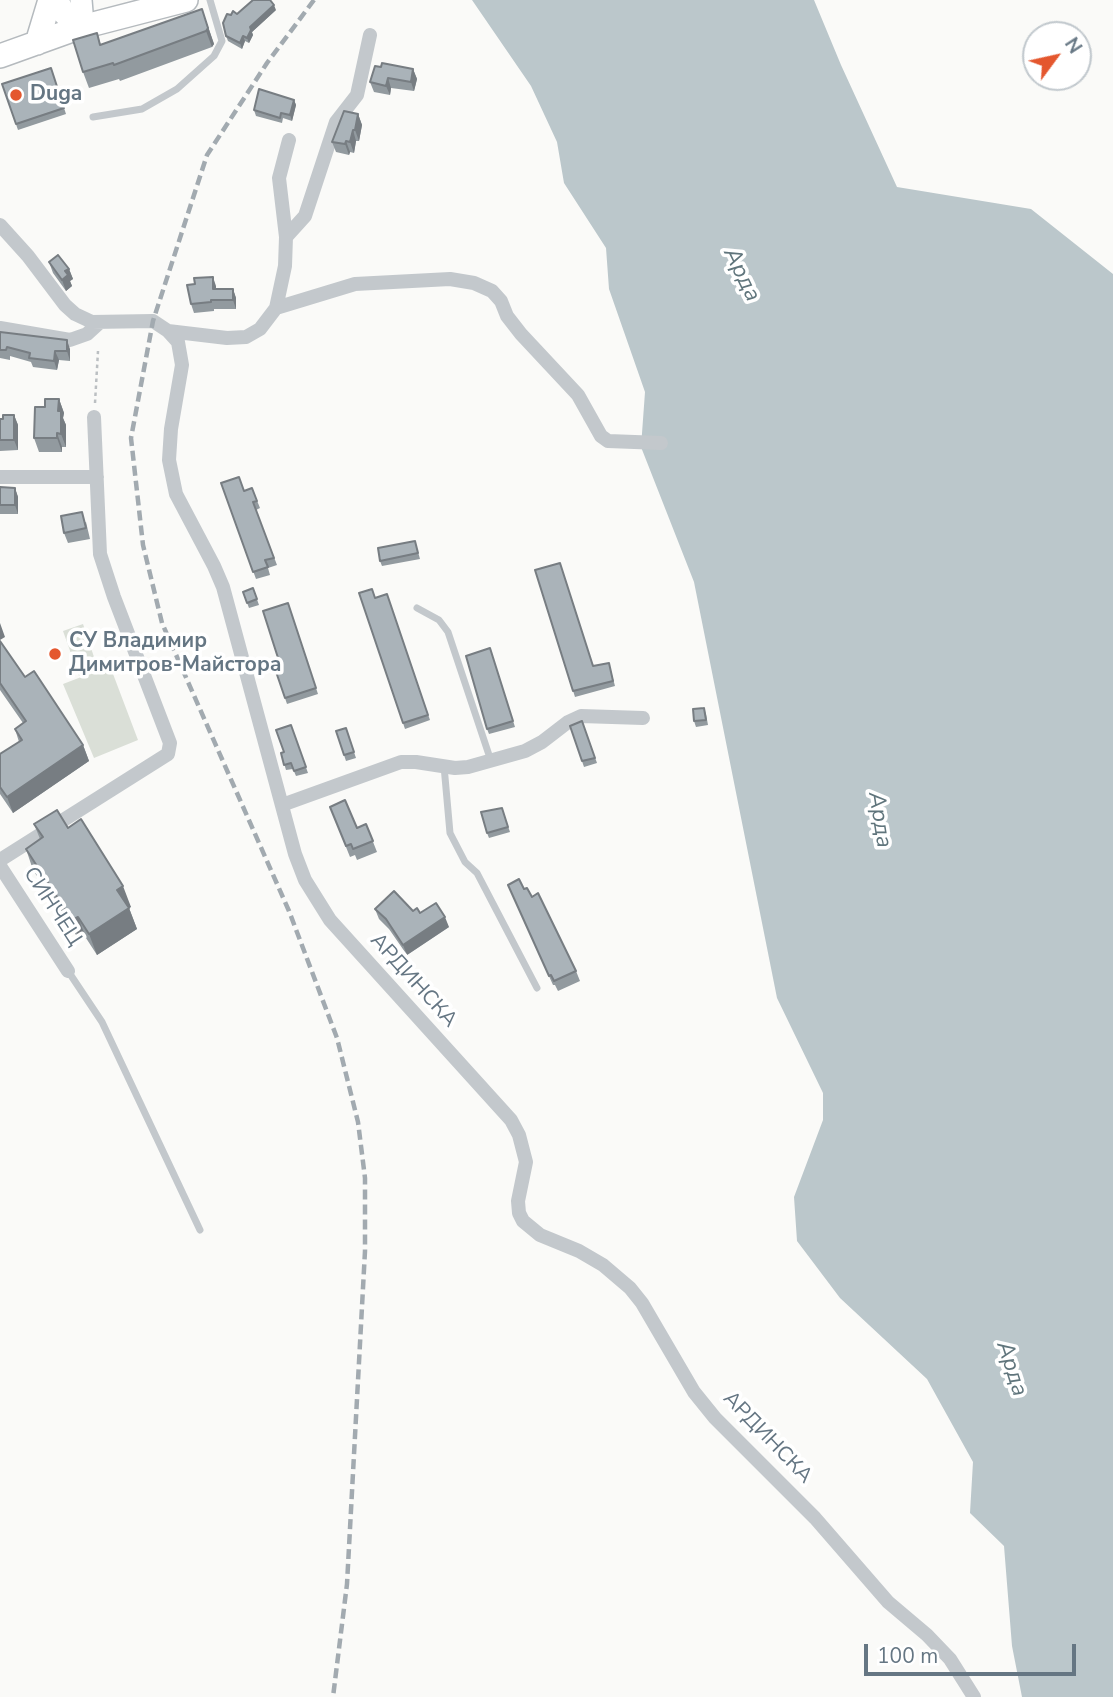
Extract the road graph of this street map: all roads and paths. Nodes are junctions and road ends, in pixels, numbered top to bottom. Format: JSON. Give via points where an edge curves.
{"nodes":[{"id":1,"x":50,"y":0,"type":"edge"},
{"id":2,"x":58,"y":0,"type":"edge"},
{"id":3,"x":80,"y":0,"type":"edge"},
{"id":4,"x":186,"y":0,"type":"edge"},
{"id":5,"x":210,"y":0,"type":"edge"},
{"id":6,"x":78,"y":28,"type":"junction"},
{"id":7,"x":370,"y":35,"type":"dead end"},
{"id":8,"x":37,"y":43,"type":"junction"},
{"id":9,"x":0,"y":56,"type":"edge"},
{"id":10,"x":93,"y":117,"type":"dead end"},
{"id":11,"x":289,"y":140,"type":"dead end"},
{"id":12,"x":0,"y":225,"type":"edge"},
{"id":13,"x":286,"y":237,"type":"junction"},
{"id":14,"x":276,"y":308,"type":"junction"},
{"id":15,"x":99,"y":323,"type":"junction"},
{"id":16,"x":0,"y":328,"type":"edge"},
{"id":17,"x":168,"y":331,"type":"junction"},
{"id":18,"x":98,"y":351,"type":"dead end"},
{"id":19,"x":94,"y":416,"type":"joint"},
{"id":20,"x":660,"y":443,"type":"dead end"},
{"id":21,"x":0,"y":477,"type":"edge"},
{"id":22,"x":97,"y":477,"type":"junction"},
{"id":23,"x":416,"y":608,"type":"dead end"},
{"id":24,"x":643,"y":718,"type":"dead end"},
{"id":25,"x":491,"y":761,"type":"junction"},
{"id":26,"x":444,"y":766,"type":"junction"},
{"id":27,"x":282,"y":804,"type":"junction"},
{"id":28,"x":0,"y":860,"type":"edge"},
{"id":29,"x":0,"y":866,"type":"edge"},
{"id":30,"x":68,"y":971,"type":"joint"},
{"id":31,"x":537,"y":988,"type":"dead end"},
{"id":32,"x":200,"y":1230,"type":"dead end"},
{"id":33,"x":974,"y":1697,"type":"edge"}],
"edges":[{"from":1,"to":8,"type":"main road"},
{"from":2,"to":6,"type":"main road"},
{"from":3,"to":6,"type":"main road"},
{"from":4,"to":6,"type":"main road"},
{"from":5,"to":10,"type":"lane","via":[[222,41],[214,57],[177,89],[142,109]]},
{"from":6,"to":8,"type":"main road"},
{"from":7,"to":13,"type":"street","via":[[357,95],[336,122],[305,216]]},
{"from":8,"to":9,"type":"main road"},
{"from":11,"to":13,"type":"street","via":[[279,178]]},
{"from":12,"to":15,"type":"street","via":[[65,305]]},
{"from":13,"to":14,"type":"street","via":[[284,278]]},
{"from":14,"to":17,"type":"street","via":[[246,337]]},
{"from":14,"to":20,"type":"street","via":[[355,284],[450,279],[474,283],[492,291],[521,334],[578,395],[601,436],[608,441]]},
{"from":15,"to":16,"type":"street","via":[[70,340]]},
{"from":15,"to":17,"type":"street","via":[[153,321]]},
{"from":17,"to":27,"type":"street","name":"АРДИНСКА","via":[[182,354],[169,460],[176,494],[223,587]]},
{"from":18,"to":19,"type":"path"},
{"from":19,"to":22,"type":"street"},
{"from":21,"to":22,"type":"street"},
{"from":22,"to":28,"type":"street","via":[[100,554],[170,743],[168,754]]},
{"from":23,"to":25,"type":"lane","via":[[439,620],[448,632]]},
{"from":24,"to":25,"type":"street","via":[[581,716],[525,751]]},
{"from":25,"to":26,"type":"street","via":[[468,767]]},
{"from":26,"to":27,"type":"street","via":[[401,762]]},
{"from":26,"to":31,"type":"lane","via":[[450,832],[477,873]]},
{"from":27,"to":33,"type":"street","name":"АРДИНСКА","via":[[305,880],[330,920],[511,1120],[526,1162],[518,1201],[523,1221],[540,1235],[603,1265],[630,1288],[715,1418],[816,1518],[888,1602],[927,1635],[964,1678]]},
{"from":29,"to":30,"type":"street","name":"СИНЧЕЦ"},
{"from":30,"to":32,"type":"lane","via":[[102,1022]]}]}
